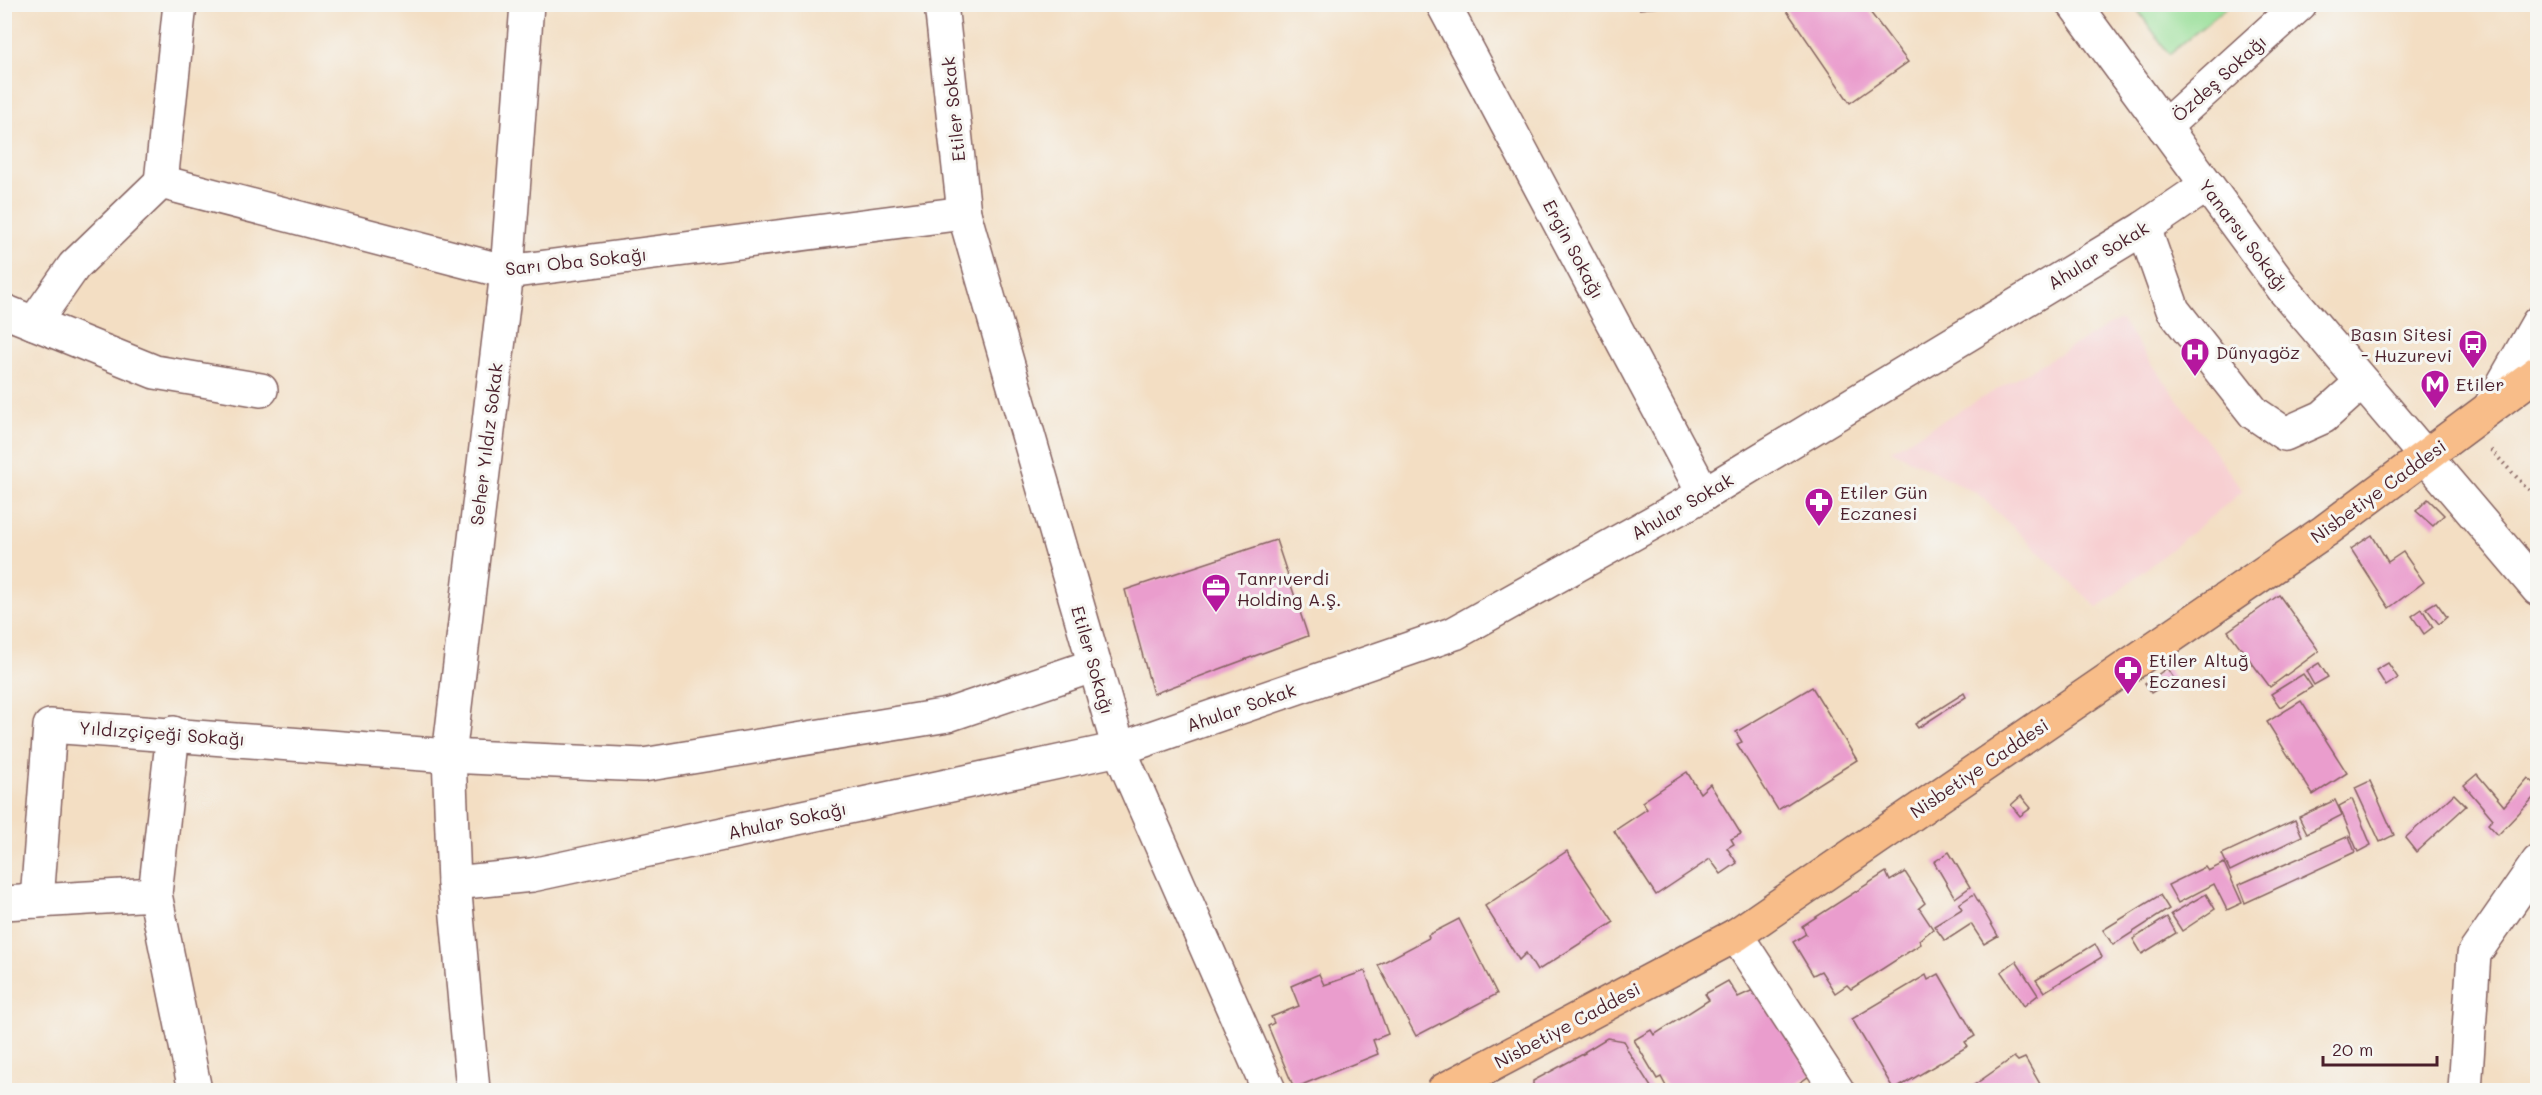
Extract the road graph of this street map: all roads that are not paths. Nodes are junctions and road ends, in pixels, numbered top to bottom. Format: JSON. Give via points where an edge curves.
{"nodes":[{"id":1,"x":180,"y":4,"type":"edge"},
{"id":2,"x":527,"y":4,"type":"edge"},
{"id":3,"x":941,"y":4,"type":"edge"},
{"id":4,"x":1443,"y":4,"type":"edge"},
{"id":5,"x":2074,"y":4,"type":"edge"},
{"id":6,"x":2300,"y":4,"type":"edge"},
{"id":7,"x":2164,"y":127,"type":"junction"},
{"id":8,"x":161,"y":182,"type":"junction"},
{"id":9,"x":2206,"y":185,"type":"junction"},
{"id":10,"x":964,"y":213,"type":"junction"},
{"id":11,"x":2144,"y":228,"type":"junction"},
{"id":12,"x":507,"y":272,"type":"junction"},
{"id":13,"x":19,"y":317,"type":"edge"},
{"id":14,"x":2538,"y":323,"type":"edge"},
{"id":15,"x":2538,"y":372,"type":"edge"},
{"id":16,"x":2362,"y":382,"type":"junction"},
{"id":17,"x":261,"y":390,"type":"dead end"},
{"id":18,"x":2479,"y":416,"type":"junction"},
{"id":19,"x":2425,"y":456,"type":"junction"},
{"id":20,"x":1704,"y":494,"type":"junction"},
{"id":21,"x":2538,"y":589,"type":"edge"},
{"id":22,"x":1095,"y":665,"type":"junction"},
{"id":23,"x":173,"y":733,"type":"junction"},
{"id":24,"x":1119,"y":749,"type":"junction"},
{"id":25,"x":449,"y":756,"type":"junction"},
{"id":26,"x":2538,"y":862,"type":"edge"},
{"id":27,"x":454,"y":884,"type":"junction"},
{"id":28,"x":155,"y":894,"type":"junction"},
{"id":29,"x":37,"y":901,"type":"junction"},
{"id":30,"x":4,"y":903,"type":"edge"},
{"id":31,"x":1736,"y":935,"type":"junction"},
{"id":32,"x":195,"y":1090,"type":"edge"},
{"id":33,"x":473,"y":1090,"type":"edge"},
{"id":34,"x":1269,"y":1090,"type":"edge"},
{"id":35,"x":1444,"y":1090,"type":"edge"},
{"id":36,"x":1837,"y":1090,"type":"edge"},
{"id":37,"x":2465,"y":1090,"type":"edge"}],
"edges":[{"from":1,"to":8,"type":"street"},
{"from":2,"to":12,"type":"street","name":"Seher Yıldız Sokak"},
{"from":3,"to":10,"type":"street","name":"Etiler Sokak"},
{"from":4,"to":20,"type":"street","name":"Ergin Sokağı"},
{"from":5,"to":7,"type":"street","name":"Yanarsu Sokağı"},
{"from":6,"to":7,"type":"street","name":"Özdeş Sokağı"},
{"from":7,"to":9,"type":"street","name":"Yanarsu Sokağı"},
{"from":8,"to":12,"type":"street","name":"Sarı Oba Sokağı"},
{"from":8,"to":13,"type":"street"},
{"from":9,"to":11,"type":"street","name":"Ahular Sokak"},
{"from":9,"to":16,"type":"street","name":"Yanarsu Sokağı","via":[[2285,291]]},
{"from":10,"to":12,"type":"street","name":"Sarı Oba Sokağı"},
{"from":10,"to":22,"type":"street","name":"Etiler Sokağı"},
{"from":11,"to":16,"type":"street","via":[[2173,310],[2254,413],[2285,434],[2323,417]]},
{"from":11,"to":20,"type":"street","name":"Ahular Sokak"},
{"from":12,"to":25,"type":"street","name":"Seher Yıldız Sokak"},
{"from":13,"to":17,"type":"street","via":[[155,372]]},
{"from":14,"to":18,"type":"street","name":"Nisbetiye Caddesi"},
{"from":15,"to":18,"type":"main road","name":"Nisbetiye Caddesi"},
{"from":16,"to":19,"type":"street","name":"Yanarsu Sokağı"},
{"from":18,"to":19,"type":"main road","name":"Nisbetiye Caddesi"},
{"from":19,"to":21,"type":"street","name":"Yanarsu Sokağı"},
{"from":19,"to":31,"type":"main road","name":"Nisbetiye Caddesi","via":[[2325,531]]},
{"from":20,"to":24,"type":"street","name":"Ahular Sokak","via":[[1455,633]]},
{"from":22,"to":24,"type":"street","name":"Etiler Sokağı"},
{"from":22,"to":25,"type":"street","via":[[948,716],[644,765]]},
{"from":23,"to":25,"type":"street","name":"Yıldızçiçeği Sokağı"},
{"from":23,"to":28,"type":"street"},
{"from":23,"to":29,"type":"street","name":"Yıldızçiçeği Sokağı","via":[[50,726]]},
{"from":24,"to":27,"type":"street","name":"Ahular Sokağı","via":[[532,874]]},
{"from":24,"to":34,"type":"street","name":"Etiler Sokağı"},
{"from":25,"to":27,"type":"street","name":"Seher Yıldız Sokak"},
{"from":26,"to":37,"type":"street","via":[[2474,954]]},
{"from":27,"to":33,"type":"street","name":"Seher Yıldız Sokak"},
{"from":28,"to":29,"type":"street"},
{"from":28,"to":32,"type":"street"},
{"from":29,"to":30,"type":"street"},
{"from":31,"to":35,"type":"main road","name":"Nisbetiye Caddesi"},
{"from":31,"to":36,"type":"street"}]}
